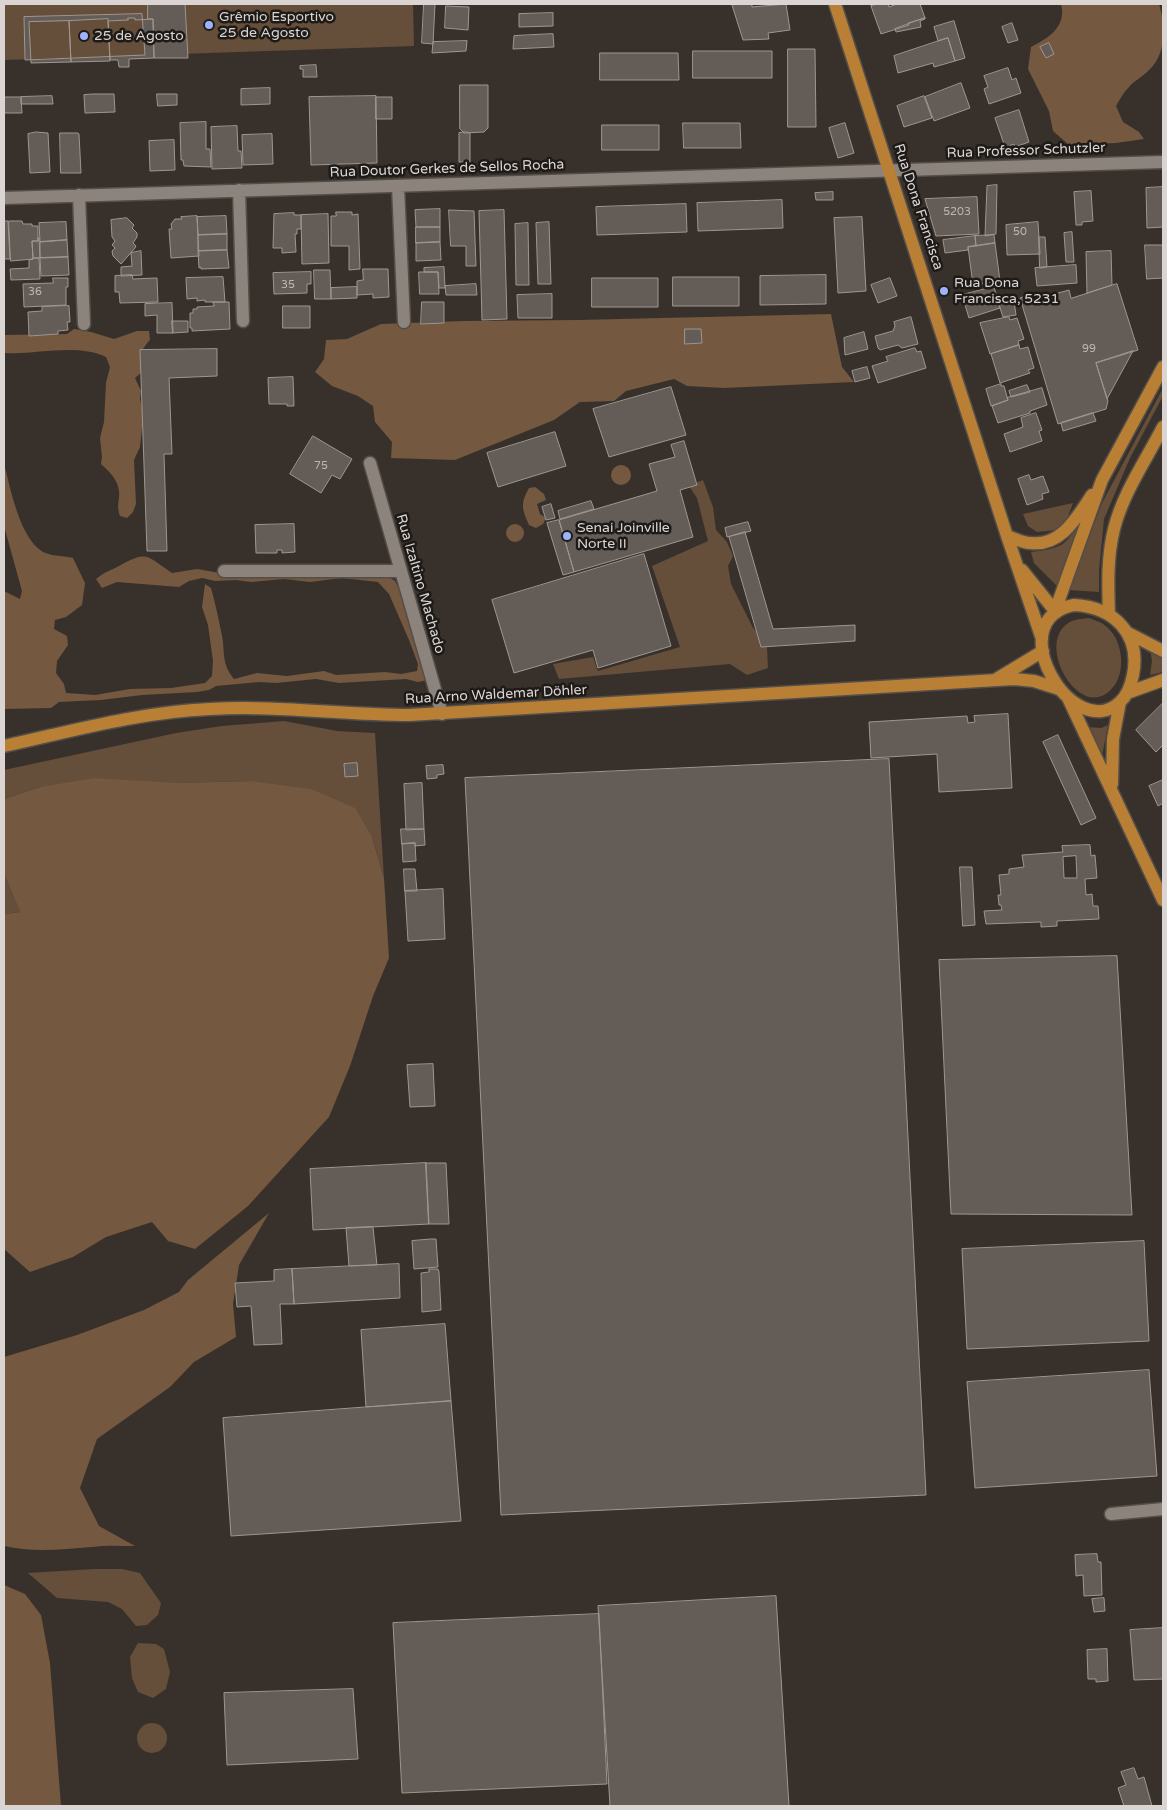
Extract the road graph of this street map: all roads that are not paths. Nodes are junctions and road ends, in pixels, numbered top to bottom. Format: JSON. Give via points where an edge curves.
{"nodes":[{"id":1,"x":836,"y":4,"type":"edge"},
{"id":2,"x":1163,"y":162,"type":"edge"},
{"id":3,"x":890,"y":170,"type":"junction"},
{"id":4,"x":398,"y":186,"type":"junction"},
{"id":5,"x":239,"y":190,"type":"junction"},
{"id":6,"x":79,"y":195,"type":"junction"},
{"id":7,"x":4,"y":198,"type":"edge"},
{"id":8,"x":243,"y":321,"type":"dead end"},
{"id":9,"x":404,"y":322,"type":"dead end"},
{"id":10,"x":84,"y":324,"type":"dead end"},
{"id":11,"x":1163,"y":367,"type":"edge"},
{"id":12,"x":1163,"y":427,"type":"edge"},
{"id":13,"x":370,"y":463,"type":"dead end"},
{"id":14,"x":1102,"y":480,"type":"junction"},
{"id":15,"x":1007,"y":536,"type":"junction"},
{"id":16,"x":1016,"y":563,"type":"junction"},
{"id":17,"x":224,"y":571,"type":"dead end"},
{"id":18,"x":401,"y":571,"type":"junction"},
{"id":19,"x":1055,"y":611,"type":"junction"},
{"id":20,"x":1109,"y":614,"type":"junction"},
{"id":21,"x":1128,"y":633,"type":"junction"},
{"id":22,"x":1042,"y":645,"type":"junction"},
{"id":23,"x":1163,"y":651,"type":"edge"},
{"id":24,"x":1163,"y":680,"type":"edge"},
{"id":25,"x":994,"y":681,"type":"junction"},
{"id":26,"x":1063,"y":693,"type":"junction"},
{"id":27,"x":1124,"y":698,"type":"junction"},
{"id":28,"x":442,"y":714,"type":"junction"},
{"id":29,"x":4,"y":746,"type":"edge"},
{"id":30,"x":1112,"y":789,"type":"junction"},
{"id":31,"x":1163,"y":900,"type":"edge"},
{"id":32,"x":1163,"y":1509,"type":"edge"},
{"id":33,"x":1111,"y":1514,"type":"dead end"}],
"edges":[{"from":1,"to":3,"type":"main road","name":"Rua Dona Francisca"},
{"from":2,"to":3,"type":"street","name":"Rua Professor Schutzler"},
{"from":3,"to":4,"type":"street","name":"Rua Doutor Gerkes de Sellos Rocha"},
{"from":3,"to":15,"type":"main road","name":"Rua Dona Francisca"},
{"from":4,"to":5,"type":"street","name":"Rua Doutor Gerkes de Sellos Rocha"},
{"from":4,"to":9,"type":"street"},
{"from":5,"to":6,"type":"street","name":"Rua Doutor Gerkes de Sellos Rocha"},
{"from":5,"to":8,"type":"street"},
{"from":6,"to":7,"type":"street","name":"Rua Doutor Gerkes de Sellos Rocha"},
{"from":6,"to":10,"type":"street"},
{"from":11,"to":14,"type":"main road"},
{"from":12,"to":20,"type":"main road","via":[[1128,493],[1114,529],[1107,581]]},
{"from":13,"to":18,"type":"street","name":"Rua Izaltino Machado"},
{"from":14,"to":15,"type":"main road","via":[[1076,518],[1057,537],[1043,543],[1028,543]]},
{"from":14,"to":19,"type":"main road"},
{"from":15,"to":16,"type":"main road","name":"Rua Dona Francisca"},
{"from":16,"to":19,"type":"main road","name":"Rua Dona Francisca"},
{"from":16,"to":22,"type":"main road","name":"Rua Dona Francisca"},
{"from":17,"to":18,"type":"street"},
{"from":18,"to":28,"type":"street","name":"Rua Izaltino Machado"},
{"from":19,"to":20,"type":"main road","via":[[1063,607],[1085,606]]},
{"from":19,"to":22,"type":"main road","via":[[1046,623]]},
{"from":20,"to":21,"type":"main road"},
{"from":21,"to":23,"type":"main road"},
{"from":21,"to":27,"type":"main road","via":[[1134,667]]},
{"from":22,"to":25,"type":"main road","name":"Rua Arno Waldemar Döhler"},
{"from":22,"to":26,"type":"main road","via":[[1050,676]]},
{"from":24,"to":27,"type":"main road"},
{"from":25,"to":26,"type":"main road","name":"Rua Arno Waldemar Döhler","via":[[1034,681]]},
{"from":25,"to":28,"type":"main road","name":"Rua Arno Waldemar Döhler"},
{"from":26,"to":27,"type":"main road","via":[[1089,709],[1100,711],[1110,709]]},
{"from":26,"to":30,"type":"main road"},
{"from":27,"to":30,"type":"main road","via":[[1113,739]]},
{"from":28,"to":29,"type":"main road","name":"Rua Arno Waldemar Döhler","via":[[208,709],[153,715]]},
{"from":30,"to":31,"type":"main road"},
{"from":32,"to":33,"type":"street"}]}
